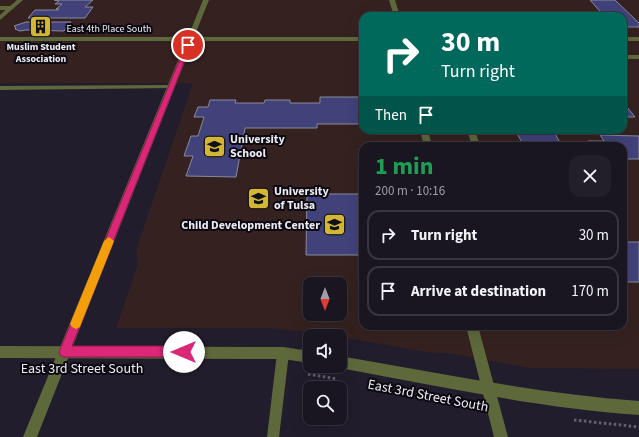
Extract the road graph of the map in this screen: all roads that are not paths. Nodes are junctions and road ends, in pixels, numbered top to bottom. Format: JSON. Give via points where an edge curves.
{"nodes":[{"id":1,"x":20,"y":0,"type":"edge"},
{"id":2,"x":206,"y":0,"type":"edge"},
{"id":3,"x":392,"y":0,"type":"edge"},
{"id":4,"x":0,"y":8,"type":"edge"},
{"id":5,"x":11,"y":8,"type":"junction"},
{"id":6,"x":396,"y":12,"type":"edge"},
{"id":7,"x":0,"y":18,"type":"edge"},
{"id":8,"x":191,"y":38,"type":"junction"},
{"id":9,"x":0,"y":39,"type":"edge"},
{"id":10,"x":359,"y":39,"type":"edge"},
{"id":11,"x":627,"y":39,"type":"edge"},
{"id":12,"x":639,"y":39,"type":"edge"},
{"id":13,"x":627,"y":57,"type":"edge"},
{"id":14,"x":639,"y":57,"type":"edge"},
{"id":15,"x":171,"y":87,"type":"junction"},
{"id":16,"x":0,"y":88,"type":"edge"},
{"id":17,"x":473,"y":330,"type":"edge"},
{"id":18,"x":0,"y":352,"type":"edge"},
{"id":19,"x":64,"y":352,"type":"junction"},
{"id":20,"x":283,"y":353,"type":"junction"},
{"id":21,"x":303,"y":356,"type":"edge"},
{"id":22,"x":347,"y":363,"type":"edge"},
{"id":23,"x":489,"y":388,"type":"junction"},
{"id":24,"x":639,"y":408,"type":"edge"},
{"id":25,"x":30,"y":437,"type":"edge"},
{"id":26,"x":273,"y":437,"type":"edge"},
{"id":27,"x":501,"y":437,"type":"edge"}],
"edges":[{"from":1,"to":5,"type":"street"},
{"from":2,"to":8,"type":"street"},
{"from":3,"to":6,"type":"street"},
{"from":4,"to":5,"type":"lane"},
{"from":5,"to":7,"type":"street"},
{"from":8,"to":9,"type":"street","name":"East 4th Place South"},
{"from":8,"to":10,"type":"street","name":"East 4th Place South"},
{"from":8,"to":15,"type":"street"},
{"from":11,"to":12,"type":"street"},
{"from":13,"to":14,"type":"lane"},
{"from":15,"to":16,"type":"lane"},
{"from":15,"to":19,"type":"street"},
{"from":17,"to":23,"type":"street"},
{"from":18,"to":19,"type":"street","name":"East 3rd Street South"},
{"from":19,"to":20,"type":"street","name":"East 3rd Street South"},
{"from":19,"to":25,"type":"street"},
{"from":20,"to":21,"type":"street","name":"East 3rd Street South"},
{"from":20,"to":26,"type":"lane"},
{"from":22,"to":23,"type":"street","name":"East 3rd Street South"},
{"from":23,"to":24,"type":"street","name":"East 3rd Street South","via":[[596,405]]},
{"from":23,"to":27,"type":"street"}]}
